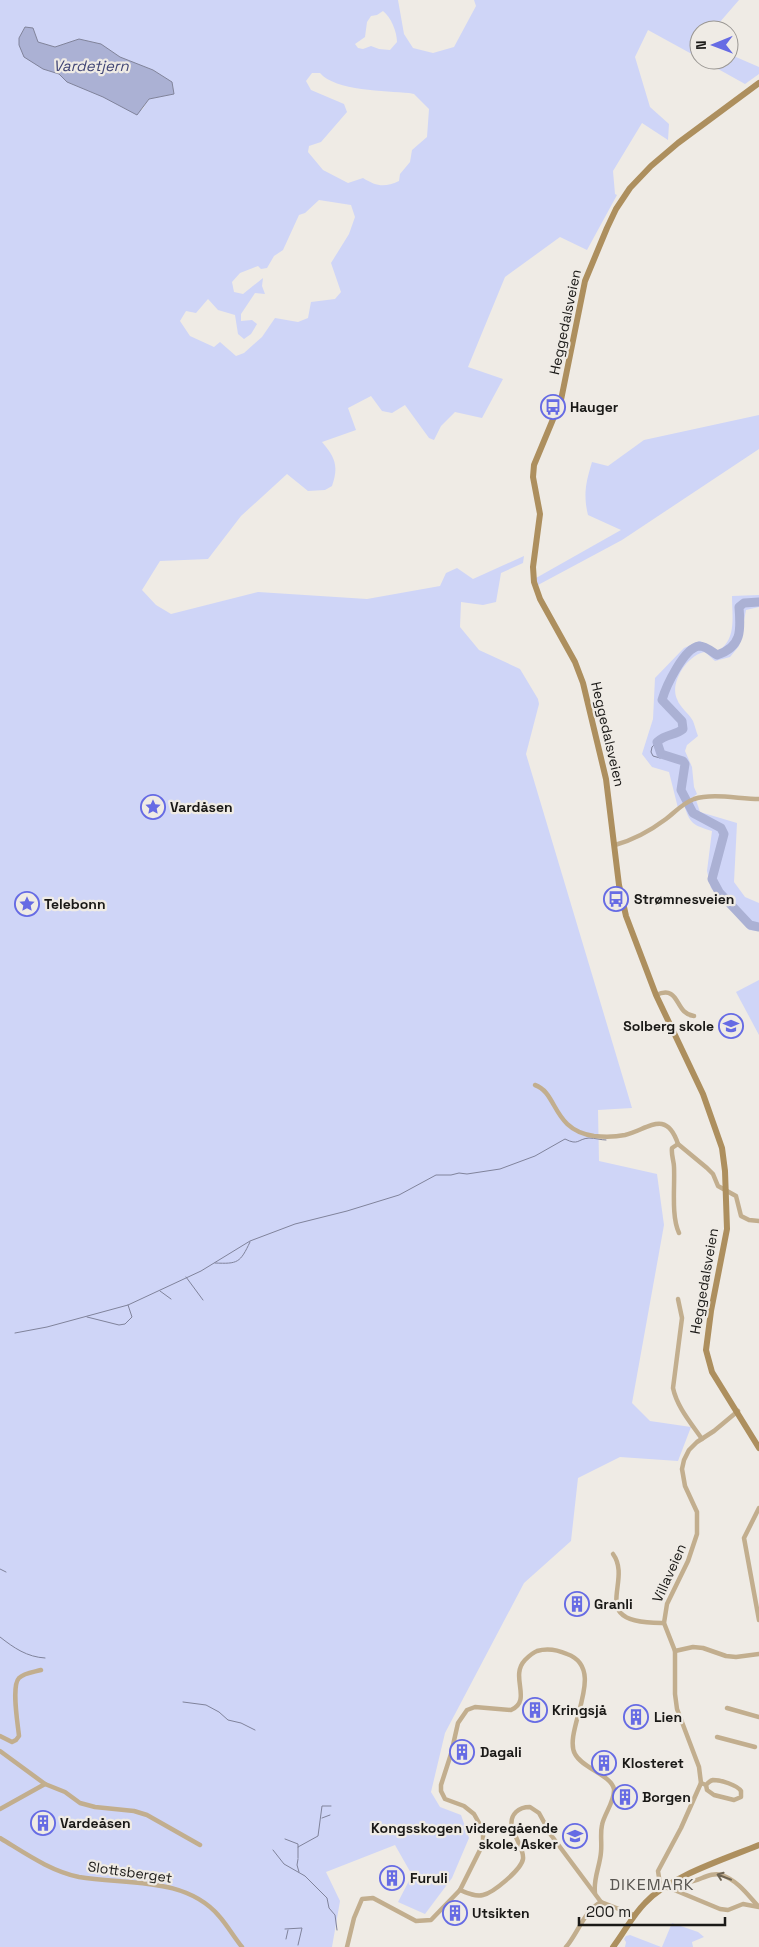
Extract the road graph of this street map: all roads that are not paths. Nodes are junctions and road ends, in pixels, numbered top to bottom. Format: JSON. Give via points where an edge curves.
{"nodes":[{"id":1,"x":759,"y":83,"type":"edge"},
{"id":2,"x":759,"y":800,"type":"edge"},
{"id":3,"x":614,"y":845,"type":"junction"},
{"id":4,"x":656,"y":996,"type":"junction"},
{"id":5,"x":694,"y":1016,"type":"dead end"},
{"id":6,"x":535,"y":1085,"type":"dead end"},
{"id":7,"x":678,"y":1144,"type":"junction"},
{"id":8,"x":726,"y":1190,"type":"junction"},
{"id":9,"x":759,"y":1220,"type":"edge"},
{"id":10,"x":679,"y":1233,"type":"dead end"},
{"id":11,"x":678,"y":1300,"type":"dead end"},
{"id":12,"x":738,"y":1411,"type":"junction"},
{"id":13,"x":702,"y":1439,"type":"junction"},
{"id":14,"x":759,"y":1448,"type":"edge"},
{"id":15,"x":759,"y":1508,"type":"edge"},
{"id":16,"x":613,"y":1554,"type":"dead end"},
{"id":17,"x":759,"y":1620,"type":"edge"},
{"id":18,"x":664,"y":1623,"type":"junction"},
{"id":19,"x":675,"y":1652,"type":"junction"},
{"id":20,"x":759,"y":1654,"type":"edge"},
{"id":21,"x":41,"y":1670,"type":"dead end"},
{"id":22,"x":727,"y":1708,"type":"dead end"},
{"id":23,"x":759,"y":1717,"type":"edge"},
{"id":24,"x":0,"y":1736,"type":"edge"},
{"id":25,"x":717,"y":1737,"type":"dead end"},
{"id":26,"x":755,"y":1747,"type":"dead end"},
{"id":27,"x":0,"y":1751,"type":"edge"},
{"id":28,"x":45,"y":1784,"type":"junction"},
{"id":29,"x":704,"y":1784,"type":"junction"},
{"id":30,"x":0,"y":1809,"type":"edge"},
{"id":31,"x":0,"y":1838,"type":"edge"},
{"id":32,"x":200,"y":1845,"type":"dead end"},
{"id":33,"x":759,"y":1845,"type":"edge"},
{"id":34,"x":680,"y":1878,"type":"junction"},
{"id":35,"x":664,"y":1887,"type":"junction"},
{"id":36,"x":460,"y":1890,"type":"junction"},
{"id":37,"x":595,"y":1893,"type":"junction"},
{"id":38,"x":600,"y":1902,"type":"junction"},
{"id":39,"x":759,"y":1907,"type":"edge"},
{"id":40,"x":634,"y":1915,"type":"junction"},
{"id":41,"x":242,"y":1947,"type":"edge"},
{"id":42,"x":347,"y":1947,"type":"edge"},
{"id":43,"x":566,"y":1947,"type":"edge"},
{"id":44,"x":613,"y":1947,"type":"edge"}],
"edges":[{"from":1,"to":3,"type":"main road","name":"Heggedalsveien","via":[[661,157],[630,188],[616,209],[588,270],[561,400],[534,465],[540,525],[534,558],[534,582],[583,683],[606,778]]},
{"from":2,"to":3,"type":"street","via":[[707,797],[687,803],[650,830]]},
{"from":3,"to":4,"type":"main road","name":"Heggedalsveien","via":[[623,905]]},
{"from":4,"to":5,"type":"street","via":[[670,993],[685,1012]]},
{"from":4,"to":8,"type":"main road","name":"Heggedalsveien","via":[[703,1094],[722,1148]]},
{"from":6,"to":7,"type":"street","via":[[544,1091],[568,1126],[583,1134],[611,1137],[657,1124],[667,1127]]},
{"from":7,"to":8,"type":"street","via":[[707,1168],[718,1186]]},
{"from":7,"to":10,"type":"street","via":[[671,1153]]},
{"from":8,"to":9,"type":"street","via":[[736,1196],[741,1216]]},
{"from":8,"to":12,"type":"main road","name":"Heggedalsveien","via":[[726,1240],[706,1350],[712,1372]]},
{"from":11,"to":13,"type":"street","via":[[682,1318],[674,1396]]},
{"from":12,"to":13,"type":"street","name":"Villaveien"},
{"from":12,"to":14,"type":"main road","name":"Heggedalsveien"},
{"from":13,"to":18,"type":"street","name":"Villaveien","via":[[689,1450],[682,1469],[685,1486],[698,1512],[697,1534],[688,1562],[667,1604]]},
{"from":15,"to":17,"type":"street","via":[[744,1538]]},
{"from":16,"to":18,"type":"street","name":"Villaveien","via":[[619,1566],[616,1600],[620,1613],[636,1620]]},
{"from":18,"to":19,"type":"street","name":"Villaveien"},
{"from":19,"to":20,"type":"street","via":[[693,1647],[726,1656]]},
{"from":19,"to":29,"type":"street","name":"Villaveien","via":[[677,1709]]},
{"from":21,"to":24,"type":"street","via":[[19,1678],[15,1687],[16,1740],[12,1742]]},
{"from":22,"to":23,"type":"street"},
{"from":25,"to":26,"type":"street"},
{"from":27,"to":28,"type":"street"},
{"from":28,"to":30,"type":"street"},
{"from":28,"to":32,"type":"street","via":[[80,1803],[147,1815]]},
{"from":29,"to":29,"type":"street","via":[[714,1795],[734,1800],[741,1798],[739,1787],[715,1780]]},
{"from":29,"to":35,"type":"street","via":[[660,1865],[658,1877]]},
{"from":31,"to":41,"type":"street","name":"Slottsberget","via":[[61,1872],[79,1877],[153,1884],[199,1899],[218,1915]]},
{"from":33,"to":34,"type":"main road"},
{"from":34,"to":35,"type":"main road"},
{"from":39,"to":34,"type":"street","one_way":true,"via":[[740,1885],[721,1874],[689,1883]]},
{"from":35,"to":39,"type":"street","via":[[720,1909],[728,1910],[742,1904]]},
{"from":35,"to":40,"type":"main road"},
{"from":36,"to":37,"type":"street","via":[[482,1895],[495,1889],[516,1871],[523,1856],[512,1820],[517,1811],[526,1807],[538,1813]]},
{"from":36,"to":37,"type":"street","via":[[483,1839],[480,1823],[472,1811],[445,1798],[441,1791],[458,1723],[467,1710],[475,1707],[516,1708],[522,1698],[518,1679],[521,1665],[532,1653],[550,1650],[575,1657],[584,1677],[584,1697],[572,1743],[575,1755],[614,1788],[602,1825]]},
{"from":36,"to":42,"type":"street","via":[[431,1920],[422,1921],[416,1921],[373,1898],[362,1899]]},
{"from":37,"to":38,"type":"street"},
{"from":38,"to":40,"type":"street"},
{"from":38,"to":43,"type":"street","via":[[589,1911]]},
{"from":40,"to":44,"type":"main road"}]}
